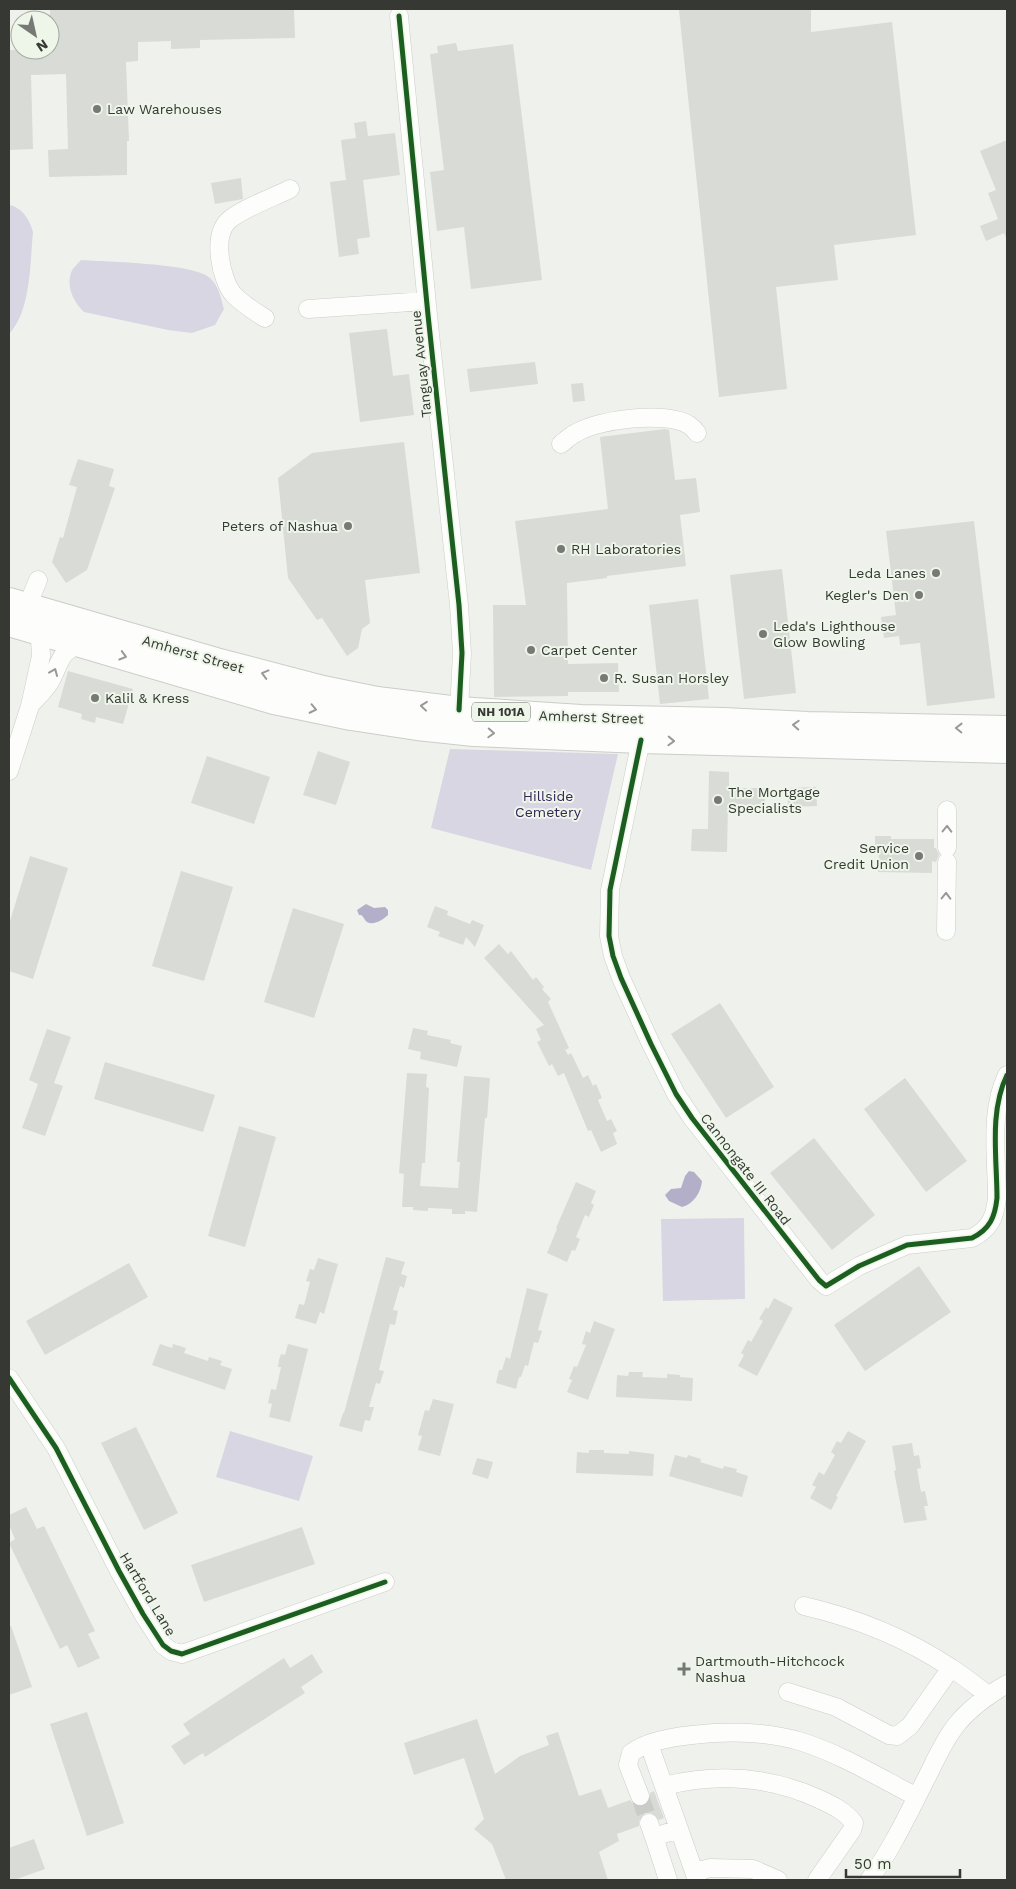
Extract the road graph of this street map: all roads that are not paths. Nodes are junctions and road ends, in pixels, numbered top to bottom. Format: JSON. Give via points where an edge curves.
{"nodes":[{"id":1,"x":399,"y":16,"type":"dead end"},
{"id":2,"x":290,"y":189,"type":"dead end"},
{"id":3,"x":426,"y":301,"type":"junction"},
{"id":4,"x":308,"y":309,"type":"dead end"},
{"id":5,"x":265,"y":318,"type":"dead end"},
{"id":6,"x":698,"y":433,"type":"dead end"},
{"id":7,"x":561,"y":444,"type":"dead end"},
{"id":8,"x":38,"y":580,"type":"dead end"},
{"id":9,"x":20,"y":615,"type":"edge"},
{"id":10,"x":82,"y":644,"type":"junction"},
{"id":11,"x":30,"y":706,"type":"junction"},
{"id":12,"x":459,"y":710,"type":"junction"},
{"id":13,"x":1007,"y":729,"type":"edge"},
{"id":14,"x":640,"y":740,"type":"junction"},
{"id":15,"x":1007,"y":750,"type":"edge"},
{"id":16,"x":9,"y":771,"type":"edge"},
{"id":17,"x":947,"y":810,"type":"dead end"},
{"id":18,"x":946,"y":930,"type":"dead end"},
{"id":19,"x":1007,"y":1075,"type":"edge"},
{"id":20,"x":9,"y":1378,"type":"edge"},
{"id":21,"x":384,"y":1582,"type":"dead end"},
{"id":22,"x":804,"y":1606,"type":"dead end"},
{"id":23,"x":951,"y":1668,"type":"junction"},
{"id":24,"x":1007,"y":1684,"type":"edge"},
{"id":25,"x":788,"y":1692,"type":"dead end"},
{"id":26,"x":988,"y":1695,"type":"junction"},
{"id":27,"x":649,"y":1744,"type":"junction"},
{"id":28,"x":664,"y":1786,"type":"junction"},
{"id":29,"x":640,"y":1796,"type":"tunnel mouth"},
{"id":30,"x":918,"y":1797,"type":"junction"},
{"id":31,"x":679,"y":1829,"type":"junction"},
{"id":32,"x":695,"y":1876,"type":"edge"},
{"id":33,"x":668,"y":1880,"type":"edge"},
{"id":34,"x":778,"y":1880,"type":"edge"},
{"id":35,"x":817,"y":1880,"type":"edge"},
{"id":36,"x":869,"y":1880,"type":"edge"}],
"edges":[{"from":1,"to":3,"type":"street","name":"Tanguay Avenue"},
{"from":2,"to":5,"type":"street","via":[[232,218],[223,228],[220,240],[226,282],[233,294]]},
{"from":3,"to":4,"type":"street"},
{"from":3,"to":12,"type":"street","name":"Tanguay Avenue","via":[[459,605],[462,653]]},
{"from":6,"to":7,"type":"street","via":[[689,425],[673,420],[619,420],[585,428]]},
{"from":8,"to":9,"type":"street"},
{"from":9,"to":10,"type":"highway","name":"Amherst Street","number":"NH 101A"},
{"from":9,"to":11,"type":"street","via":[[40,639],[42,650]]},
{"from":12,"to":9,"type":"highway","name":"Amherst Street","number":"NH 101A","one_way":true,"via":[[377,700],[322,689]]},
{"from":11,"to":10,"type":"street","one_way":true,"via":[[49,684],[62,655]]},
{"from":10,"to":14,"type":"highway","name":"Amherst Street","number":"NH 101A","one_way":true,"via":[[274,701],[351,717],[474,733]]},
{"from":11,"to":16,"type":"street"},
{"from":13,"to":12,"type":"highway","name":"Amherst Street","number":"NH 101A","one_way":true,"via":[[581,718]]},
{"from":14,"to":15,"type":"highway","name":"Amherst Street","number":"NH 101A","one_way":true},
{"from":14,"to":19,"type":"street","name":"Cannongate III Road","via":[[610,890],[609,936],[613,956],[676,1094],[819,1280],[826,1286],[859,1266],[907,1244],[972,1238],[991,1224],[997,1198],[997,1108]]},
{"from":18,"to":17,"type":"street","one_way":true},
{"from":20,"to":21,"type":"street","name":"Hartford Lane","via":[[56,1448],[143,1614],[162,1645],[171,1650],[182,1654]]},
{"from":22,"to":23,"type":"street","via":[[884,1631]]},
{"from":23,"to":25,"type":"street","via":[[910,1726],[897,1736],[836,1707]]},
{"from":23,"to":26,"type":"street"},
{"from":24,"to":26,"type":"street"},
{"from":26,"to":30,"type":"street","via":[[972,1708],[945,1742]]},
{"from":27,"to":28,"type":"street"},
{"from":27,"to":29,"type":"street","via":[[630,1753],[628,1760]]},
{"from":27,"to":30,"type":"street","via":[[681,1736],[716,1733],[779,1736],[827,1752]]},
{"from":28,"to":31,"type":"street"},
{"from":28,"to":35,"type":"street","via":[[689,1780],[746,1778],[790,1787],[830,1804],[854,1823]]},
{"from":30,"to":36,"type":"street"},
{"from":31,"to":32,"type":"street"},
{"from":31,"to":33,"type":"street","via":[[651,1830]]},
{"from":32,"to":34,"type":"street","via":[[710,1868],[753,1868]]}]}
